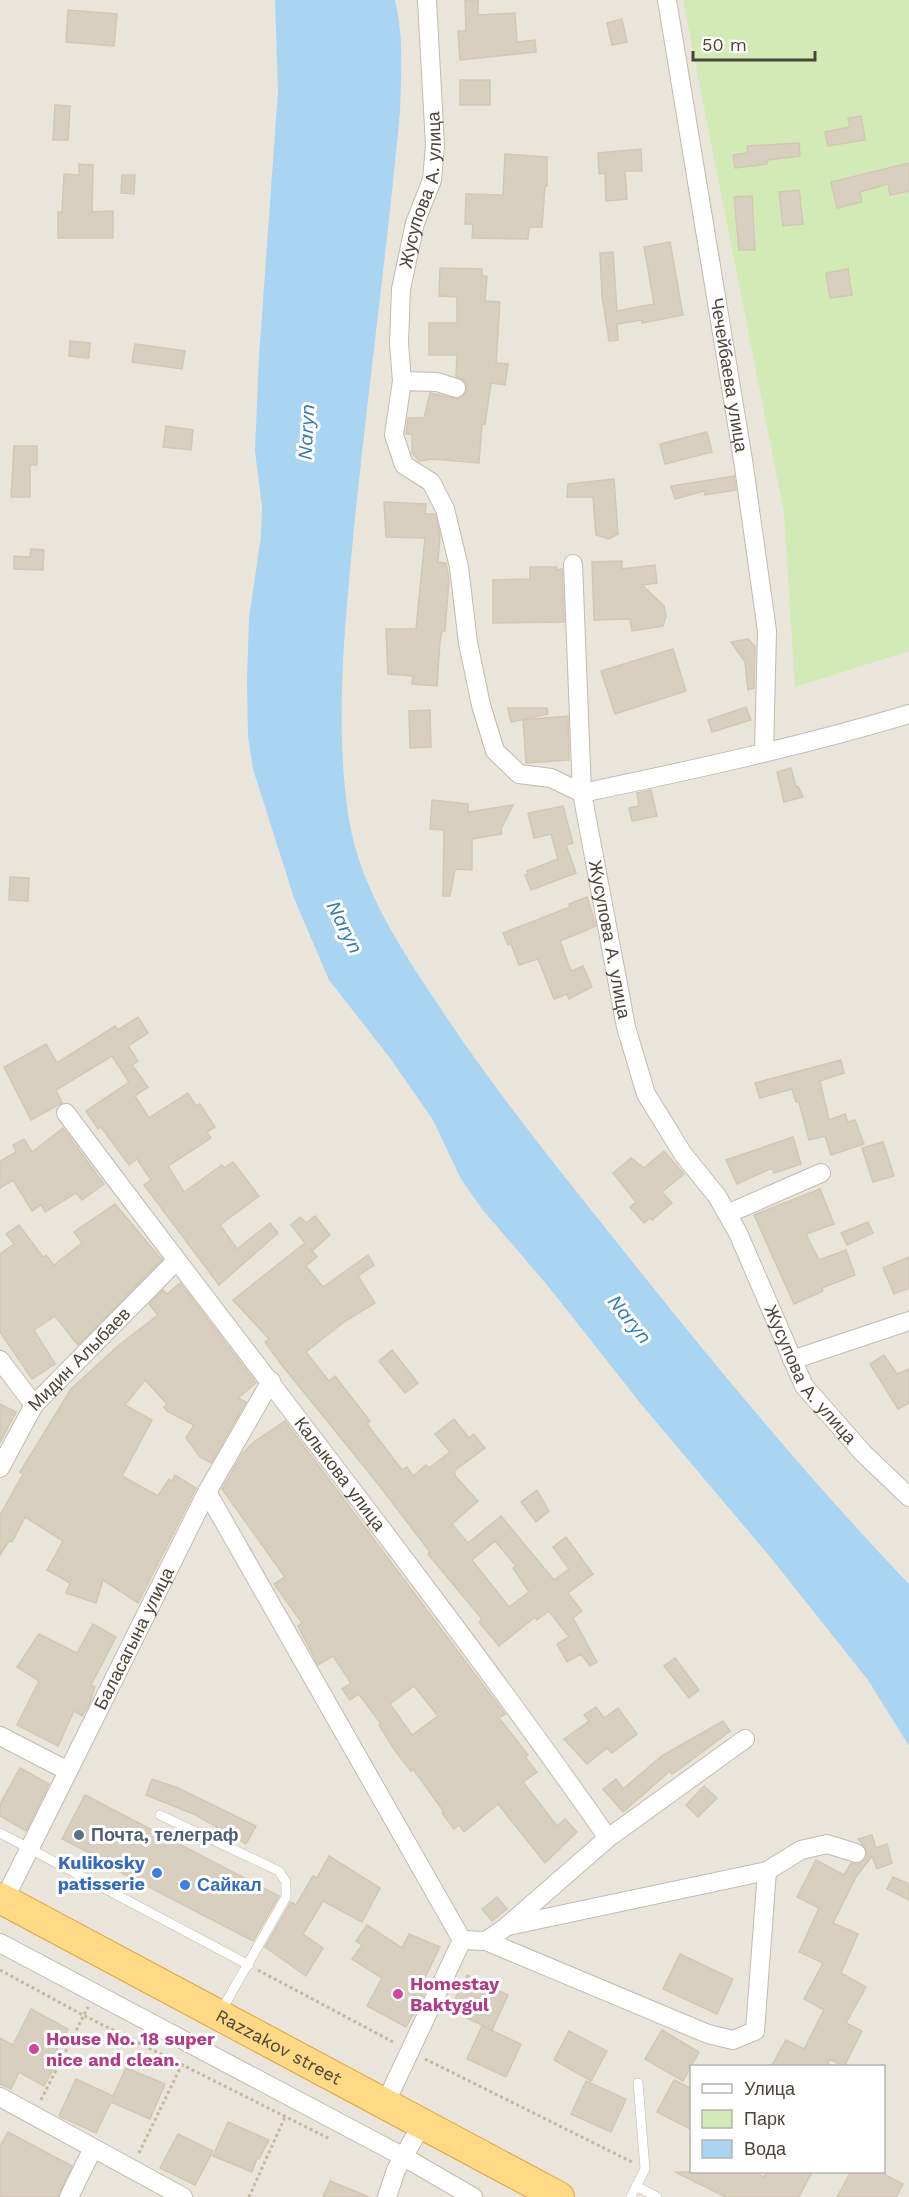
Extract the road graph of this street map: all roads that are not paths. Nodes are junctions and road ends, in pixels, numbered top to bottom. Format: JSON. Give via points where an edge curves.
{"nodes":[{"id":1,"x":427,"y":0,"type":"edge"},
{"id":2,"x":667,"y":0,"type":"edge"},
{"id":3,"x":402,"y":381,"type":"junction"},
{"id":4,"x":456,"y":388,"type":"dead end"},
{"id":5,"x":573,"y":564,"type":"dead end"},
{"id":6,"x":909,"y":714,"type":"edge"},
{"id":7,"x":764,"y":752,"type":"junction"},
{"id":8,"x":582,"y":793,"type":"junction"},
{"id":9,"x":66,"y":1113,"type":"dead end"},
{"id":10,"x":821,"y":1173,"type":"dead end"},
{"id":11,"x":727,"y":1214,"type":"junction"},
{"id":12,"x":176,"y":1262,"type":"junction"},
{"id":13,"x":909,"y":1321,"type":"edge"},
{"id":14,"x":0,"y":1360,"type":"edge"},
{"id":15,"x":792,"y":1360,"type":"junction"},
{"id":16,"x":271,"y":1381,"type":"junction"},
{"id":17,"x":34,"y":1405,"type":"junction"},
{"id":18,"x":0,"y":1468,"type":"edge"},
{"id":19,"x":207,"y":1492,"type":"junction"},
{"id":20,"x":909,"y":1497,"type":"edge"},
{"id":21,"x":0,"y":1736,"type":"edge"},
{"id":22,"x":745,"y":1739,"type":"dead end"},
{"id":23,"x":68,"y":1771,"type":"junction"},
{"id":24,"x":159,"y":1815,"type":"dead end"},
{"id":25,"x":0,"y":1833,"type":"edge"},
{"id":26,"x":608,"y":1838,"type":"junction"},
{"id":27,"x":30,"y":1848,"type":"junction"},
{"id":28,"x":856,"y":1853,"type":"dead end"},
{"id":29,"x":767,"y":1870,"type":"junction"},
{"id":30,"x":2,"y":1899,"type":"edge"},
{"id":31,"x":506,"y":1927,"type":"junction"},
{"id":32,"x":462,"y":1940,"type":"junction"},
{"id":33,"x":486,"y":1941,"type":"junction"},
{"id":34,"x":0,"y":1943,"type":"edge"},
{"id":35,"x":249,"y":1965,"type":"junction"},
{"id":36,"x":219,"y":2015,"type":"junction"},
{"id":37,"x":638,"y":2083,"type":"dead end"},
{"id":38,"x":0,"y":2097,"type":"edge"},
{"id":39,"x":385,"y":2104,"type":"junction"},
{"id":40,"x":422,"y":2124,"type":"junction"},
{"id":41,"x":93,"y":2148,"type":"junction"},
{"id":42,"x":404,"y":2157,"type":"junction"},
{"id":43,"x":636,"y":2186,"type":"junction"},
{"id":44,"x":69,"y":2197,"type":"edge"},
{"id":45,"x":183,"y":2197,"type":"edge"},
{"id":46,"x":387,"y":2197,"type":"edge"},
{"id":47,"x":473,"y":2197,"type":"edge"},
{"id":48,"x":559,"y":2197,"type":"edge"},
{"id":49,"x":631,"y":2197,"type":"edge"},
{"id":50,"x":657,"y":2197,"type":"edge"}],
"edges":[{"from":1,"to":3,"type":"street","name":"Жусупова А. улица","via":[[435,145],[432,180],[415,223],[401,288]]},
{"from":2,"to":7,"type":"street","name":"Чечейбаева улица","via":[[743,460],[767,631]]},
{"from":3,"to":4,"type":"street","via":[[437,382]]},
{"from":3,"to":8,"type":"street","name":"Жусупова А. улица","via":[[394,435],[404,465],[431,482],[445,508],[459,567],[475,674],[495,751],[519,774],[551,778]]},
{"from":5,"to":8,"type":"street"},
{"from":6,"to":7,"type":"street"},
{"from":7,"to":8,"type":"street"},
{"from":8,"to":11,"type":"street","name":"Жусупова А. улица","via":[[626,1027],[646,1094]]},
{"from":9,"to":12,"type":"street","name":"Калыкова улица"},
{"from":10,"to":11,"type":"street"},
{"from":11,"to":15,"type":"street","name":"Жусупова А. улица"},
{"from":12,"to":16,"type":"street","name":"Калыкова улица"},
{"from":12,"to":17,"type":"street","name":"Мидин Алыбаев"},
{"from":13,"to":15,"type":"street"},
{"from":14,"to":17,"type":"street"},
{"from":15,"to":20,"type":"street","name":"Жусупова А. улица","via":[[804,1386],[863,1453]]},
{"from":16,"to":19,"type":"street","name":"Баласагына улица"},
{"from":16,"to":26,"type":"street","name":"Калыкова улица"},
{"from":17,"to":18,"type":"street","name":"Мидин Алыбаев"},
{"from":19,"to":23,"type":"street","name":"Баласагына улица"},
{"from":19,"to":32,"type":"street"},
{"from":21,"to":23,"type":"street"},
{"from":22,"to":26,"type":"street"},
{"from":23,"to":27,"type":"street","name":"Баласагына улица"},
{"from":24,"to":35,"type":"lane","via":[[279,1871],[286,1882],[286,1897]]},
{"from":25,"to":27,"type":"lane"},
{"from":26,"to":31,"type":"street"},
{"from":27,"to":30,"type":"street","name":"Баласагына улица"},
{"from":27,"to":35,"type":"lane"},
{"from":28,"to":29,"type":"street","via":[[827,1844],[801,1850]]},
{"from":29,"to":31,"type":"street"},
{"from":29,"to":33,"type":"street","via":[[755,2031],[733,2040],[708,2034]]},
{"from":30,"to":36,"type":"highway","name":"Razzakov street"},
{"from":31,"to":33,"type":"street"},
{"from":32,"to":33,"type":"street"},
{"from":32,"to":39,"type":"street"},
{"from":34,"to":42,"type":"street"},
{"from":35,"to":36,"type":"lane"},
{"from":36,"to":39,"type":"highway","name":"Razzakov street"},
{"from":37,"to":43,"type":"lane","via":[[645,2169]]},
{"from":38,"to":41,"type":"street"},
{"from":39,"to":40,"type":"highway","name":"Razzakov street"},
{"from":40,"to":42,"type":"street"},
{"from":40,"to":48,"type":"highway","name":"Razzakov street"},
{"from":41,"to":44,"type":"street"},
{"from":41,"to":45,"type":"street"},
{"from":42,"to":46,"type":"street"},
{"from":42,"to":47,"type":"street"},
{"from":43,"to":49,"type":"lane"},
{"from":43,"to":50,"type":"lane"}]}
